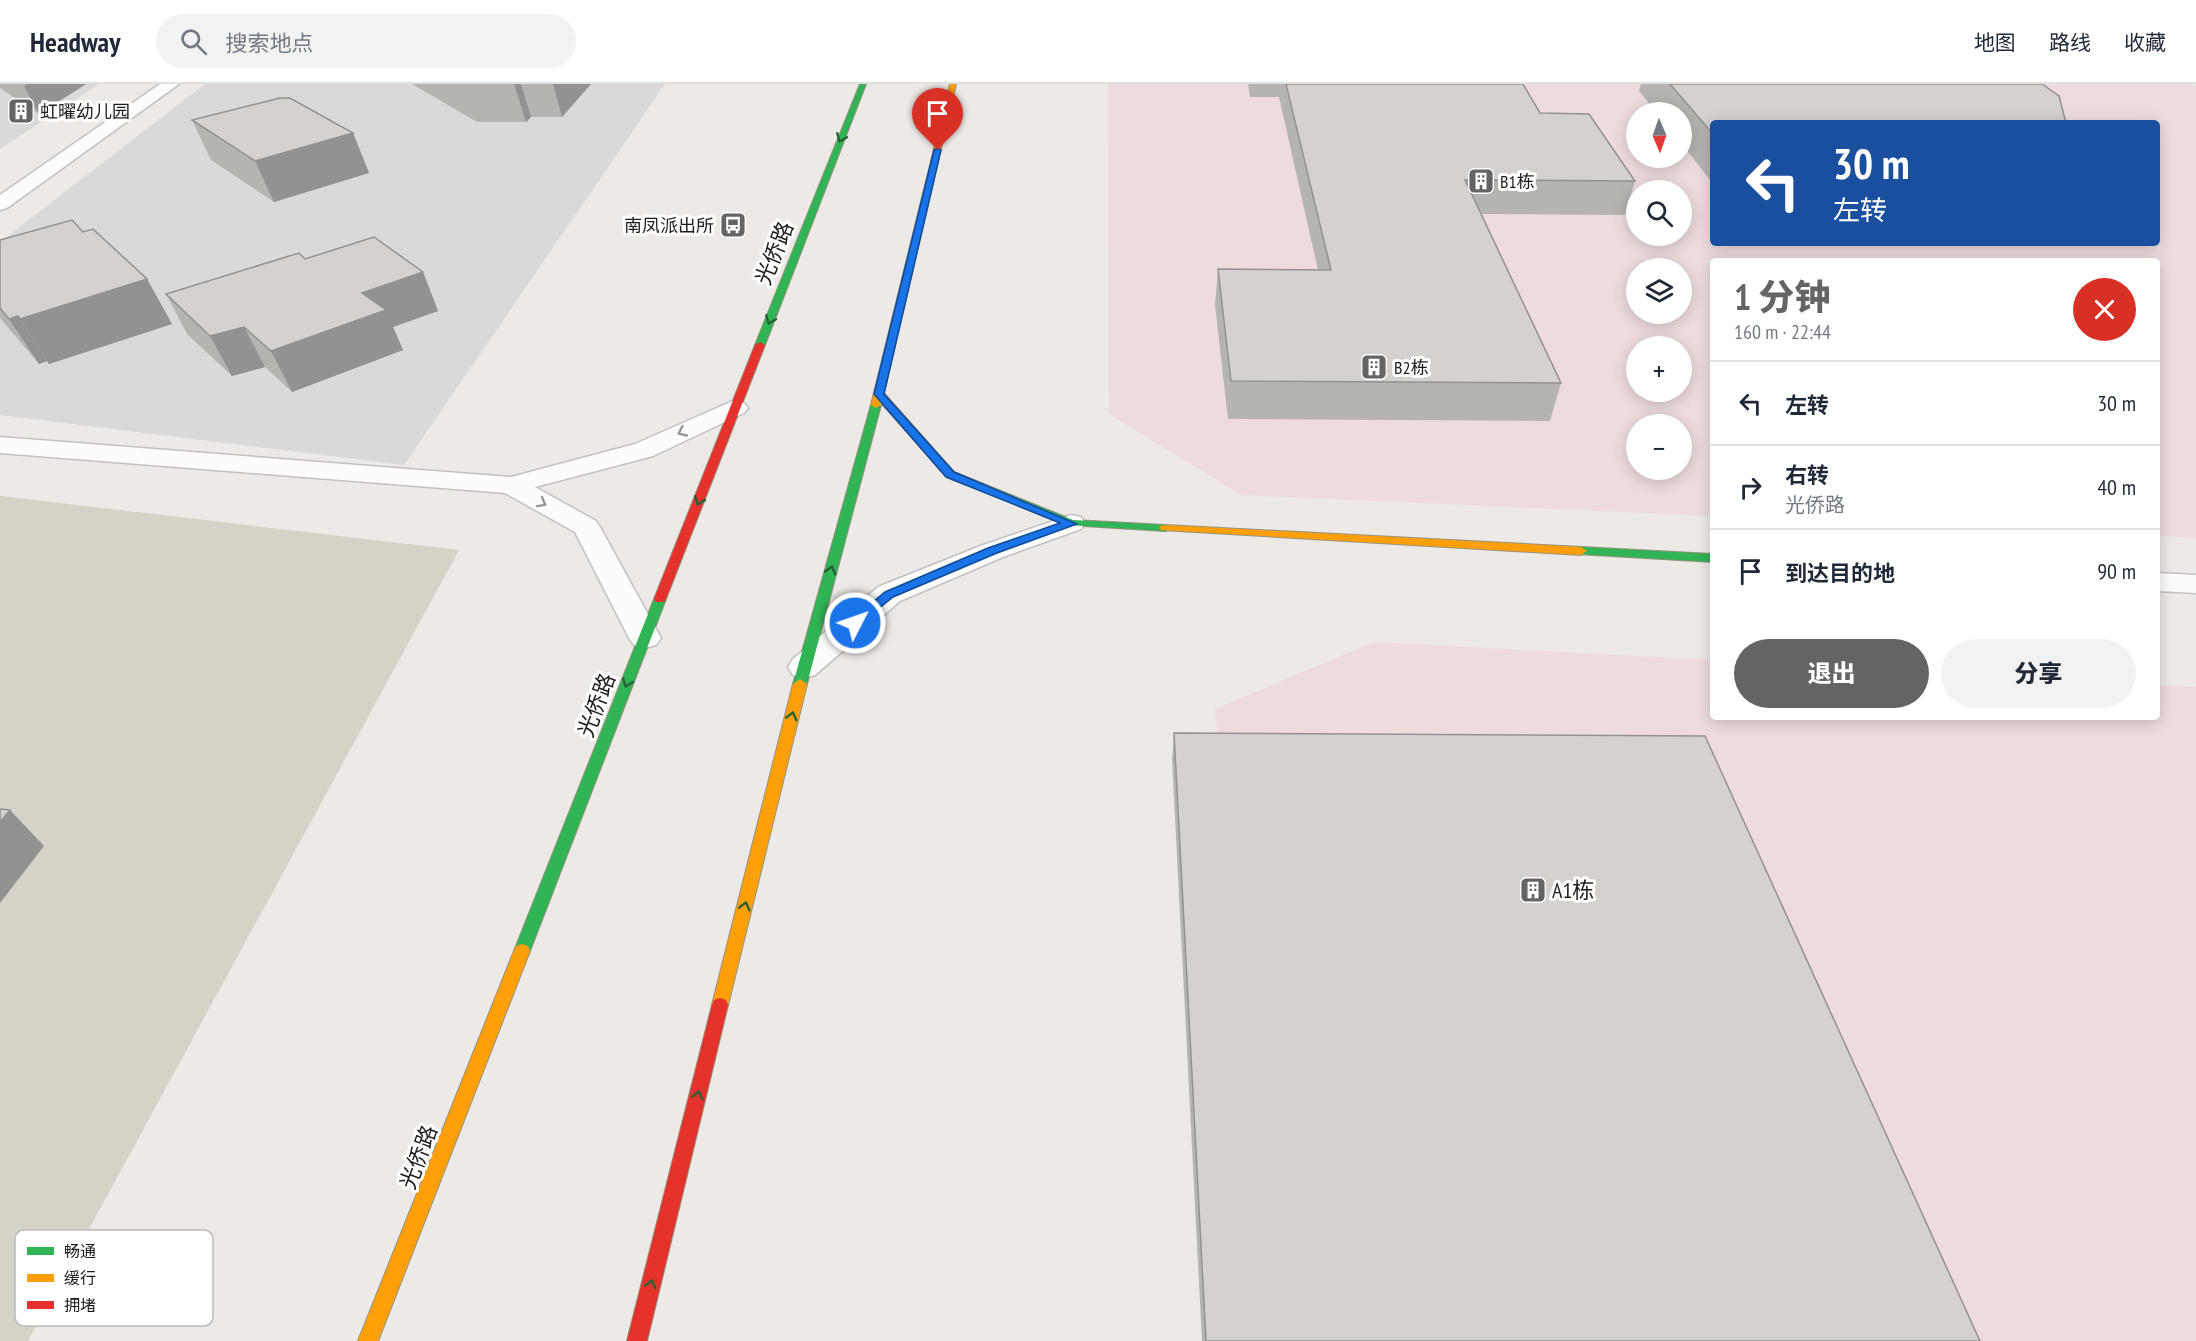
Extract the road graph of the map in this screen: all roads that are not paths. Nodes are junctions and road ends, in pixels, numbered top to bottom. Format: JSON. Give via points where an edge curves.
{"nodes":[{"id":1,"x":171,"y":84,"type":"edge"},
{"id":2,"x":863,"y":84,"type":"edge"},
{"id":3,"x":953,"y":84,"type":"edge"},
{"id":4,"x":0,"y":204,"type":"edge"},
{"id":5,"x":879,"y":394,"type":"junction"},
{"id":6,"x":735,"y":408,"type":"junction"},
{"id":7,"x":0,"y":445,"type":"edge"},
{"id":8,"x":511,"y":485,"type":"junction"},
{"id":9,"x":1071,"y":524,"type":"junction"},
{"id":10,"x":1710,"y":558,"type":"edge"},
{"id":11,"x":2160,"y":582,"type":"edge"},
{"id":12,"x":2196,"y":584,"type":"edge"},
{"id":13,"x":645,"y":638,"type":"junction"},
{"id":14,"x":804,"y":667,"type":"junction"},
{"id":15,"x":368,"y":1341,"type":"edge"},
{"id":16,"x":637,"y":1341,"type":"edge"}],
"edges":[{"from":1,"to":4,"type":"street"},
{"from":2,"to":6,"type":"main road","name":"光侨路","one_way":true},
{"from":3,"to":5,"type":"main road"},
{"from":5,"to":9,"type":"main road","via":[[950,474]]},
{"from":14,"to":5,"type":"main road","one_way":true},
{"from":6,"to":8,"type":"street","one_way":true,"via":[[644,450]]},
{"from":6,"to":13,"type":"main road","name":"光侨路","one_way":true},
{"from":7,"to":8,"type":"street"},
{"from":8,"to":13,"type":"street","one_way":true,"via":[[586,527]]},
{"from":9,"to":10,"type":"main road"},
{"from":9,"to":14,"type":"street","via":[[993,550],[889,594]]},
{"from":11,"to":12,"type":"street"},
{"from":13,"to":15,"type":"main road","name":"光侨路","one_way":true},
{"from":16,"to":14,"type":"main road","one_way":true}]}
